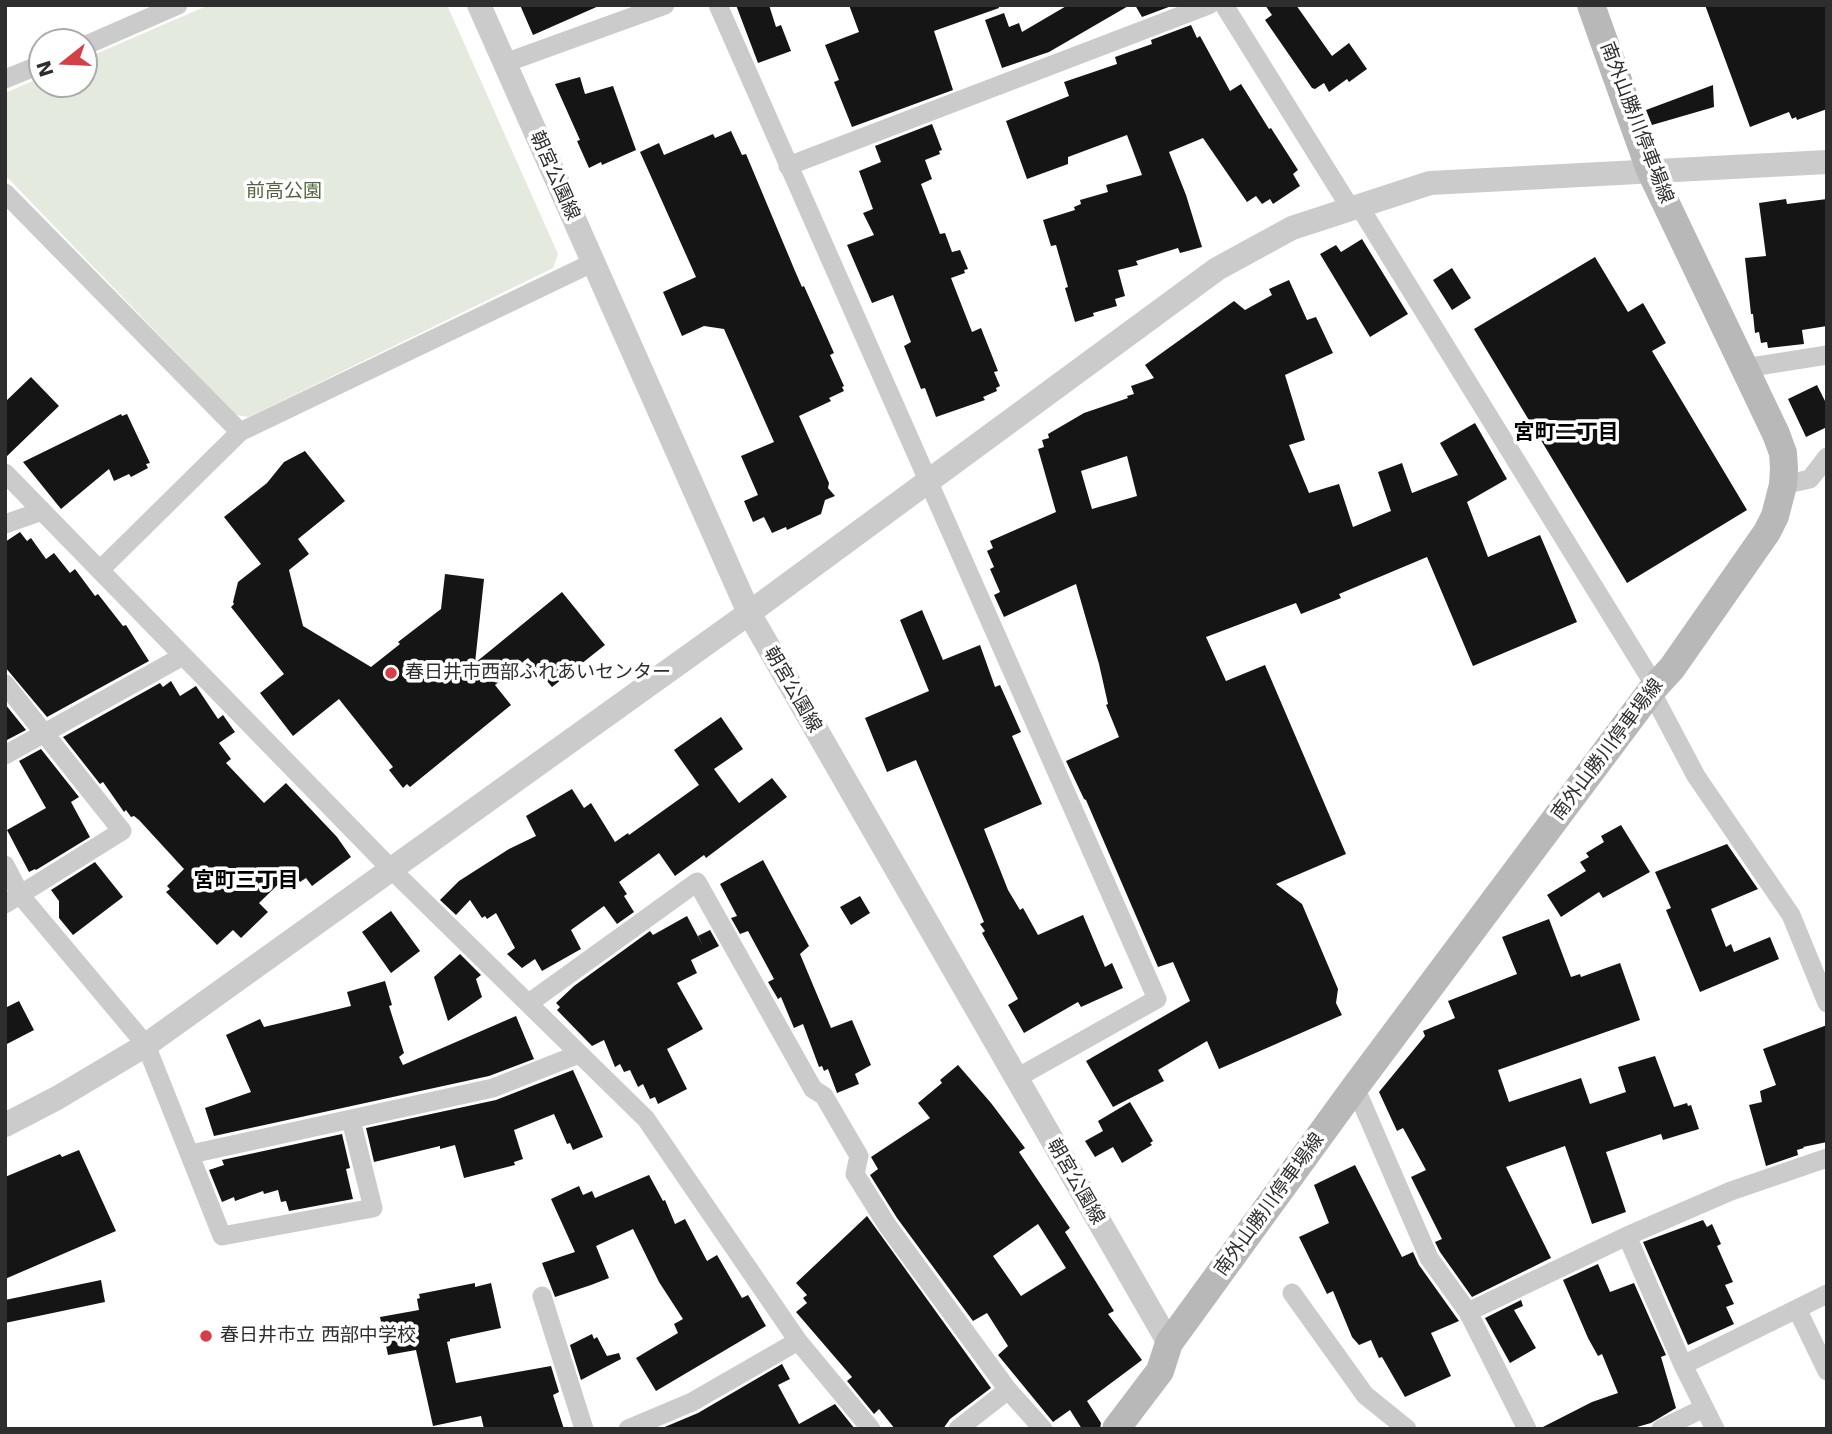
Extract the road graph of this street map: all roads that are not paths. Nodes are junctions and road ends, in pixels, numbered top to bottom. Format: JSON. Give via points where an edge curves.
{"nodes":[{"id":1,"x":178,"y":5,"type":"edge"},
{"id":2,"x":479,"y":5,"type":"edge"},
{"id":3,"x":666,"y":5,"type":"edge"},
{"id":4,"x":718,"y":5,"type":"edge"},
{"id":5,"x":1209,"y":5,"type":"edge"},
{"id":6,"x":1224,"y":5,"type":"edge"},
{"id":7,"x":1591,"y":5,"type":"edge"},
{"id":8,"x":98,"y":40,"type":"edge"},
{"id":9,"x":505,"y":63,"type":"junction"},
{"id":10,"x":28,"y":70,"type":"edge"},
{"id":11,"x":5,"y":79,"type":"edge"},
{"id":12,"x":1827,"y":162,"type":"edge"},
{"id":13,"x":788,"y":166,"type":"junction"},
{"id":14,"x":1650,"y":170,"type":"junction"},
{"id":15,"x":5,"y":193,"type":"edge"},
{"id":16,"x":1355,"y":207,"type":"junction"},
{"id":17,"x":592,"y":263,"type":"junction"},
{"id":18,"x":1827,"y":355,"type":"edge"},
{"id":19,"x":1745,"y":368,"type":"junction"},
{"id":20,"x":240,"y":432,"type":"junction"},
{"id":21,"x":1827,"y":457,"type":"edge"},
{"id":22,"x":5,"y":473,"type":"edge"},
{"id":23,"x":928,"y":480,"type":"junction"},
{"id":24,"x":1783,"y":485,"type":"junction"},
{"id":25,"x":42,"y":511,"type":"junction"},
{"id":26,"x":5,"y":524,"type":"edge"},
{"id":27,"x":101,"y":569,"type":"junction"},
{"id":28,"x":748,"y":613,"type":"junction"},
{"id":29,"x":183,"y":656,"type":"junction"},
{"id":30,"x":5,"y":684,"type":"edge"},
{"id":31,"x":1653,"y":688,"type":"junction"},
{"id":32,"x":45,"y":734,"type":"junction"},
{"id":33,"x":5,"y":755,"type":"edge"},
{"id":34,"x":5,"y":865,"type":"edge"},
{"id":35,"x":392,"y":870,"type":"junction"},
{"id":36,"x":13,"y":900,"type":"edge"},
{"id":37,"x":528,"y":1003,"type":"junction"},
{"id":38,"x":1827,"y":1003,"type":"edge"},
{"id":39,"x":146,"y":1045,"type":"junction"},
{"id":40,"x":579,"y":1054,"type":"junction"},
{"id":41,"x":1015,"y":1079,"type":"junction"},
{"id":42,"x":1356,"y":1087,"type":"junction"},
{"id":43,"x":351,"y":1120,"type":"junction"},
{"id":44,"x":5,"y":1125,"type":"edge"},
{"id":45,"x":191,"y":1154,"type":"junction"},
{"id":46,"x":1827,"y":1158,"type":"edge"},
{"id":47,"x":1627,"y":1236,"type":"junction"},
{"id":48,"x":1292,"y":1293,"type":"dead end"},
{"id":49,"x":1827,"y":1294,"type":"edge"},
{"id":50,"x":542,"y":1296,"type":"dead end"},
{"id":51,"x":1797,"y":1309,"type":"junction"},
{"id":52,"x":1468,"y":1312,"type":"junction"},
{"id":53,"x":798,"y":1341,"type":"junction"},
{"id":54,"x":1169,"y":1343,"type":"junction"},
{"id":55,"x":1683,"y":1365,"type":"junction"},
{"id":56,"x":1827,"y":1371,"type":"edge"},
{"id":57,"x":1008,"y":1390,"type":"junction"},
{"id":58,"x":1704,"y":1408,"type":"junction"},
{"id":59,"x":584,"y":1429,"type":"edge"},
{"id":60,"x":628,"y":1429,"type":"edge"},
{"id":61,"x":870,"y":1429,"type":"edge"},
{"id":62,"x":958,"y":1429,"type":"edge"},
{"id":63,"x":1043,"y":1429,"type":"edge"},
{"id":64,"x":1116,"y":1429,"type":"edge"},
{"id":65,"x":1406,"y":1429,"type":"edge"},
{"id":66,"x":1527,"y":1429,"type":"edge"},
{"id":67,"x":1661,"y":1429,"type":"edge"},
{"id":68,"x":1715,"y":1429,"type":"edge"}],
"edges":[{"from":1,"to":8,"type":"street"},
{"from":2,"to":9,"type":"street","name":"朝宮公園線"},
{"from":3,"to":9,"type":"street"},
{"from":4,"to":13,"type":"street"},
{"from":5,"to":13,"type":"street"},
{"from":6,"to":16,"type":"street"},
{"from":7,"to":14,"type":"main road","name":"南外山勝川停車場線"},
{"from":9,"to":17,"type":"street","name":"朝宮公園線"},
{"from":10,"to":11,"type":"street"},
{"from":12,"to":14,"type":"street"},
{"from":13,"to":23,"type":"street"},
{"from":14,"to":16,"type":"street","via":[[1430,183]]},
{"from":14,"to":19,"type":"main road","name":"南外山勝川停車場線"},
{"from":15,"to":20,"type":"street"},
{"from":16,"to":23,"type":"street","via":[[1292,228],[1217,269]]},
{"from":16,"to":31,"type":"street"},
{"from":17,"to":20,"type":"street"},
{"from":17,"to":28,"type":"street","name":"朝宮公園線"},
{"from":18,"to":19,"type":"street"},
{"from":19,"to":24,"type":"main road","name":"南外山勝川停車場線","via":[[1783,453]]},
{"from":20,"to":27,"type":"street"},
{"from":21,"to":24,"type":"street","via":[[1811,478]]},
{"from":22,"to":25,"type":"street"},
{"from":23,"to":28,"type":"street"},
{"from":23,"to":41,"type":"street","via":[[1157,999]]},
{"from":24,"to":31,"type":"main road","name":"南外山勝川停車場線","via":[[1767,532],[1672,668]]},
{"from":25,"to":26,"type":"street"},
{"from":25,"to":27,"type":"street"},
{"from":27,"to":29,"type":"street"},
{"from":28,"to":35,"type":"street"},
{"from":28,"to":41,"type":"street","name":"朝宮公園線"},
{"from":29,"to":32,"type":"street"},
{"from":29,"to":35,"type":"street"},
{"from":30,"to":32,"type":"street"},
{"from":31,"to":38,"type":"street","via":[[1696,776],[1791,915]]},
{"from":31,"to":42,"type":"main road","name":"南外山勝川停車場線"},
{"from":32,"to":33,"type":"street"},
{"from":32,"to":36,"type":"street","via":[[122,831]]},
{"from":34,"to":36,"type":"street"},
{"from":35,"to":37,"type":"street"},
{"from":35,"to":39,"type":"street"},
{"from":36,"to":39,"type":"street"},
{"from":37,"to":40,"type":"street"},
{"from":37,"to":57,"type":"street","via":[[697,882],[813,1089],[824,1096],[859,1156],[855,1174]]},
{"from":39,"to":44,"type":"street"},
{"from":39,"to":45,"type":"street"},
{"from":40,"to":43,"type":"street","via":[[493,1088]]},
{"from":40,"to":53,"type":"street","via":[[646,1119]]},
{"from":41,"to":54,"type":"street","name":"朝宮公園線"},
{"from":42,"to":52,"type":"street","via":[[1429,1258]]},
{"from":42,"to":54,"type":"main road","name":"南外山勝川停車場線"},
{"from":43,"to":45,"type":"street"},
{"from":43,"to":45,"type":"street","via":[[373,1208],[222,1236]]},
{"from":46,"to":47,"type":"street","via":[[1731,1191]]},
{"from":47,"to":52,"type":"street"},
{"from":47,"to":55,"type":"street"},
{"from":48,"to":65,"type":"street","via":[[1365,1395]]},
{"from":49,"to":51,"type":"street"},
{"from":50,"to":59,"type":"street"},
{"from":51,"to":55,"type":"street"},
{"from":51,"to":56,"type":"street"},
{"from":52,"to":66,"type":"street"},
{"from":53,"to":60,"type":"street","via":[[692,1402]]},
{"from":53,"to":61,"type":"street"},
{"from":54,"to":64,"type":"main road","name":"南外山勝川停車場線","via":[[1160,1371]]},
{"from":55,"to":58,"type":"street"},
{"from":57,"to":62,"type":"street"},
{"from":57,"to":63,"type":"street"},
{"from":58,"to":67,"type":"street"},
{"from":58,"to":68,"type":"street"}]}
